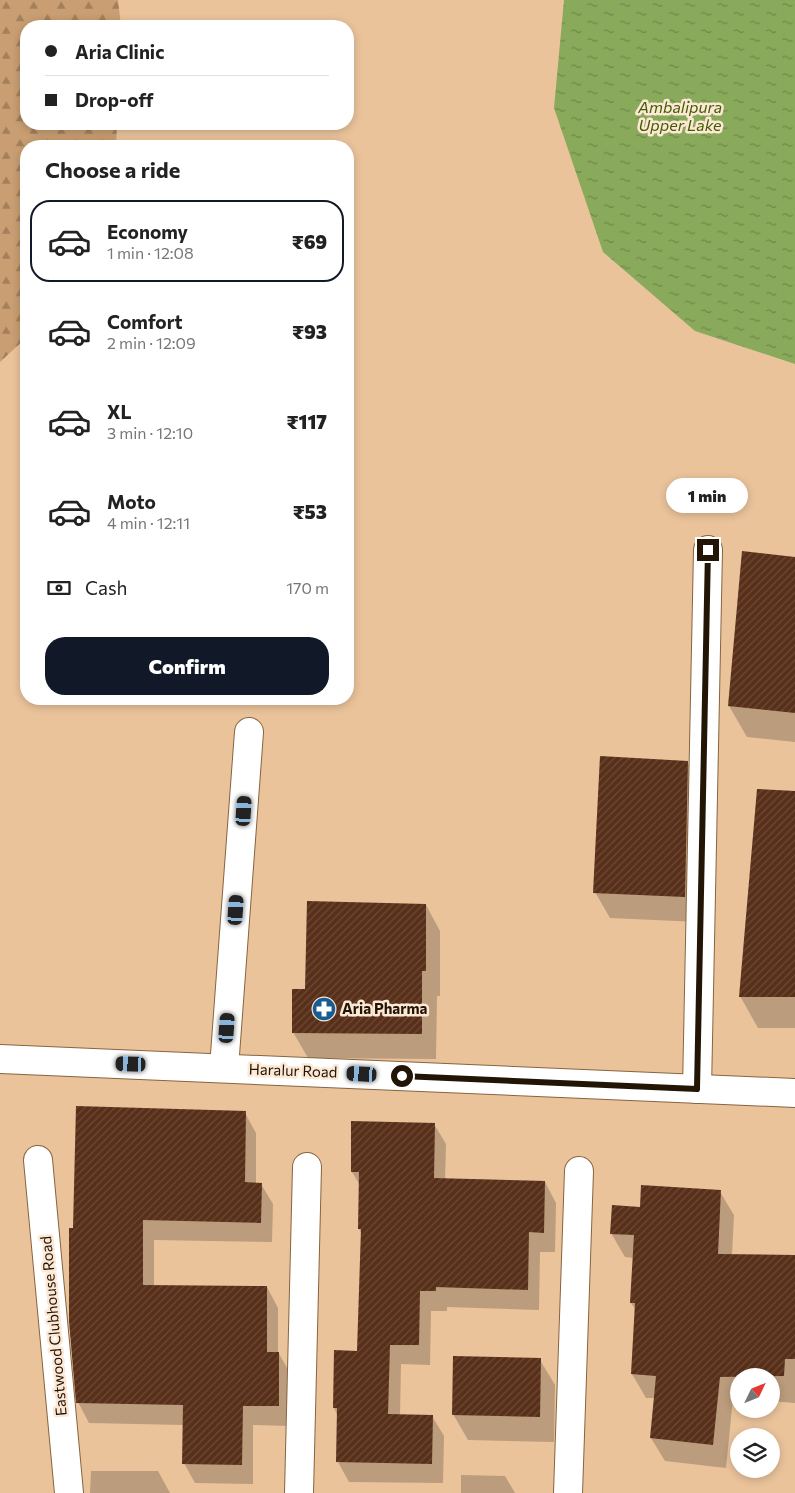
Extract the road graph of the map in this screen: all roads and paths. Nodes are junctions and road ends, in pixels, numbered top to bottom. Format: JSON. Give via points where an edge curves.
{"nodes":[{"id":1,"x":708,"y":550,"type":"dead end"},
{"id":2,"x":250,"y":732,"type":"dead end"},
{"id":3,"x":0,"y":1059,"type":"edge"},
{"id":4,"x":224,"y":1068,"type":"junction"},
{"id":5,"x":697,"y":1089,"type":"junction"},
{"id":6,"x":795,"y":1093,"type":"edge"},
{"id":7,"x":38,"y":1160,"type":"dead end"},
{"id":8,"x":307,"y":1167,"type":"dead end"},
{"id":9,"x":579,"y":1171,"type":"dead end"},
{"id":10,"x":69,"y":1493,"type":"edge"},
{"id":11,"x":299,"y":1493,"type":"edge"},
{"id":12,"x":568,"y":1493,"type":"edge"}],
"edges":[{"from":1,"to":5,"type":"street"},
{"from":2,"to":4,"type":"street"},
{"from":3,"to":4,"type":"street","name":"Haralur Road"},
{"from":4,"to":5,"type":"street","name":"Haralur Road"},
{"from":5,"to":6,"type":"street","name":"Haralur Road"},
{"from":7,"to":10,"type":"street","name":"Eastwood Clubhouse Road"},
{"from":8,"to":11,"type":"street"},
{"from":9,"to":12,"type":"street"}]}
